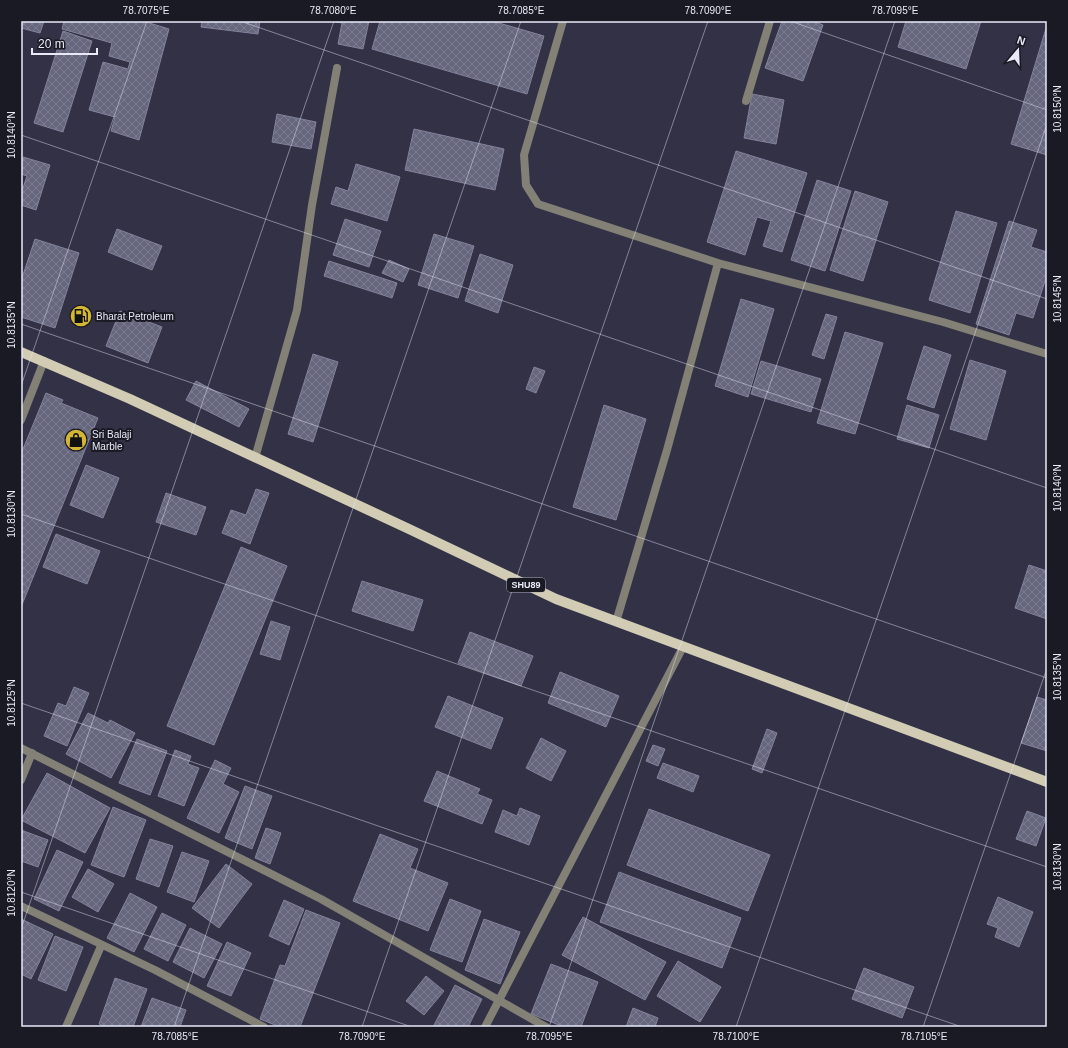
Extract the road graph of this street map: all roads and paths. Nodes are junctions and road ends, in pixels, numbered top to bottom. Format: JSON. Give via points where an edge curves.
{"nodes":[{"id":1,"x":563,"y":21,"type":"edge"},
{"id":2,"x":770,"y":21,"type":"edge"},
{"id":3,"x":337,"y":68,"type":"dead end"},
{"id":4,"x":746,"y":101,"type":"dead end"},
{"id":5,"x":718,"y":263,"type":"junction"},
{"id":6,"x":21,"y":352,"type":"edge"},
{"id":7,"x":1047,"y":354,"type":"edge"},
{"id":8,"x":44,"y":361,"type":"junction"},
{"id":9,"x":21,"y":420,"type":"edge"},
{"id":10,"x":255,"y":458,"type":"junction"},
{"id":11,"x":616,"y":622,"type":"junction"},
{"id":12,"x":683,"y":647,"type":"junction"},
{"id":13,"x":21,"y":748,"type":"edge"},
{"id":14,"x":32,"y":753,"type":"junction"},
{"id":15,"x":21,"y":780,"type":"edge"},
{"id":16,"x":1047,"y":782,"type":"edge"},
{"id":17,"x":21,"y":906,"type":"edge"},
{"id":18,"x":101,"y":946,"type":"junction"},
{"id":19,"x":499,"y":1000,"type":"junction"},
{"id":20,"x":66,"y":1027,"type":"edge"},
{"id":21,"x":264,"y":1027,"type":"edge"},
{"id":22,"x":485,"y":1027,"type":"edge"},
{"id":23,"x":546,"y":1027,"type":"edge"}],
"edges":[{"from":1,"to":5,"type":"street","via":[[524,155],[526,185],[538,204]]},
{"from":2,"to":4,"type":"street"},
{"from":3,"to":10,"type":"street","via":[[312,205],[297,310]]},
{"from":5,"to":7,"type":"street","via":[[943,322]]},
{"from":5,"to":11,"type":"street","via":[[667,450]]},
{"from":6,"to":8,"type":"main road","number":"SHU89"},
{"from":8,"to":9,"type":"street"},
{"from":8,"to":10,"type":"main road","number":"SHU89"},
{"from":10,"to":11,"type":"main road","number":"SHU89","via":[[556,600]]},
{"from":11,"to":12,"type":"main road","number":"SHU89"},
{"from":12,"to":16,"type":"main road","number":"SHU89"},
{"from":12,"to":19,"type":"street"},
{"from":13,"to":14,"type":"street"},
{"from":14,"to":15,"type":"street"},
{"from":14,"to":19,"type":"street","via":[[321,899]]},
{"from":17,"to":18,"type":"street"},
{"from":18,"to":20,"type":"street"},
{"from":18,"to":21,"type":"street","via":[[154,970]]},
{"from":19,"to":22,"type":"street"},
{"from":19,"to":23,"type":"street"}]}
